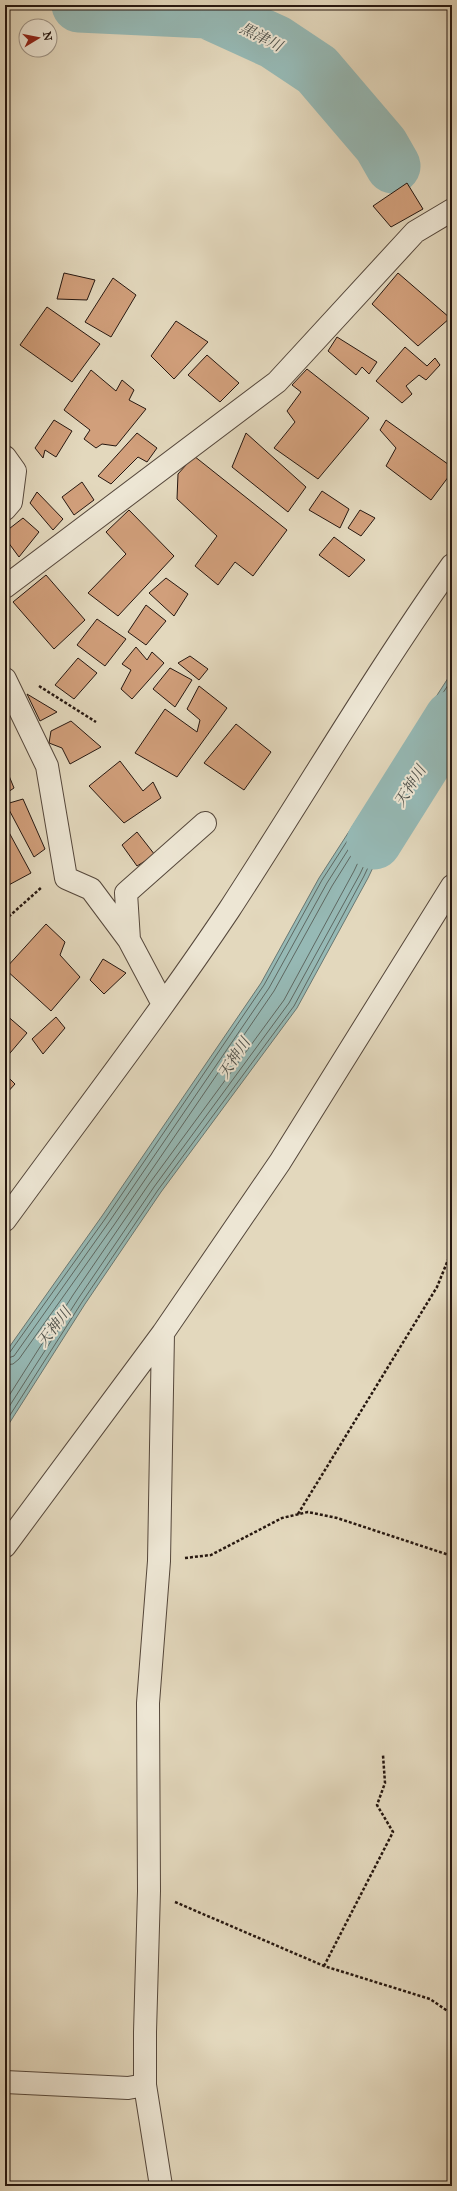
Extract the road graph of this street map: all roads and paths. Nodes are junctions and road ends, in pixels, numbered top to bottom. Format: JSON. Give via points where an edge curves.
{"nodes":[{"id":1,"x":452,"y":210,"type":"edge"},
{"id":2,"x":5,"y":457,"type":"edge"},
{"id":3,"x":5,"y":510,"type":"edge"},
{"id":4,"x":452,"y":565,"type":"edge"},
{"id":5,"x":5,"y":587,"type":"edge"},
{"id":6,"x":5,"y":679,"type":"edge"},
{"id":7,"x":36,"y":683,"type":"dead end"},
{"id":8,"x":96,"y":722,"type":"dead end"},
{"id":9,"x":205,"y":823,"type":"dead end"},
{"id":10,"x":66,"y":878,"type":"junction"},
{"id":11,"x":452,"y":886,"type":"edge"},
{"id":12,"x":5,"y":920,"type":"edge"},
{"id":13,"x":129,"y":940,"type":"junction"},
{"id":14,"x":163,"y":1004,"type":"junction"},
{"id":15,"x":5,"y":1220,"type":"edge"},
{"id":16,"x":452,"y":1250,"type":"edge"},
{"id":17,"x":163,"y":1333,"type":"junction"},
{"id":18,"x":298,"y":1514,"type":"junction"},
{"id":19,"x":5,"y":1546,"type":"edge"},
{"id":20,"x":452,"y":1556,"type":"edge"},
{"id":21,"x":159,"y":1561,"type":"junction"},
{"id":22,"x":384,"y":1755,"type":"dead end"},
{"id":23,"x":149,"y":1891,"type":"junction"},
{"id":24,"x":324,"y":1966,"type":"junction"},
{"id":25,"x":452,"y":2014,"type":"edge"},
{"id":26,"x":5,"y":2082,"type":"edge"},
{"id":27,"x":145,"y":2085,"type":"junction"},
{"id":28,"x":162,"y":2186,"type":"edge"}],
"edges":[{"from":1,"to":5,"type":"street","via":[[415,232],[277,382]]},
{"from":2,"to":3,"type":"street","via":[[16,471],[11,502]]},
{"from":4,"to":14,"type":"street","via":[[408,627],[228,910]]},
{"from":6,"to":10,"type":"street","via":[[46,766]]},
{"from":7,"to":8,"type":"path"},
{"from":9,"to":13,"type":"street","via":[[126,893]]},
{"from":10,"to":12,"type":"path","via":[[40,888]]},
{"from":10,"to":13,"type":"street","via":[[91,889]]},
{"from":11,"to":17,"type":"street","via":[[280,1162]]},
{"from":13,"to":14,"type":"street"},
{"from":14,"to":15,"type":"street"},
{"from":16,"to":18,"type":"path","via":[[437,1288]]},
{"from":17,"to":19,"type":"street"},
{"from":17,"to":21,"type":"street"},
{"from":18,"to":20,"type":"path","via":[[308,1512],[336,1518]]},
{"from":18,"to":21,"type":"path","via":[[282,1518],[211,1555]]},
{"from":21,"to":23,"type":"street","via":[[148,1703]]},
{"from":22,"to":24,"type":"path","via":[[385,1782],[377,1805],[393,1832]]},
{"from":23,"to":24,"type":"path"},
{"from":23,"to":27,"type":"street"},
{"from":24,"to":25,"type":"path","via":[[430,1999]]},
{"from":26,"to":27,"type":"street","via":[[128,2088]]},
{"from":27,"to":28,"type":"street"}]}
